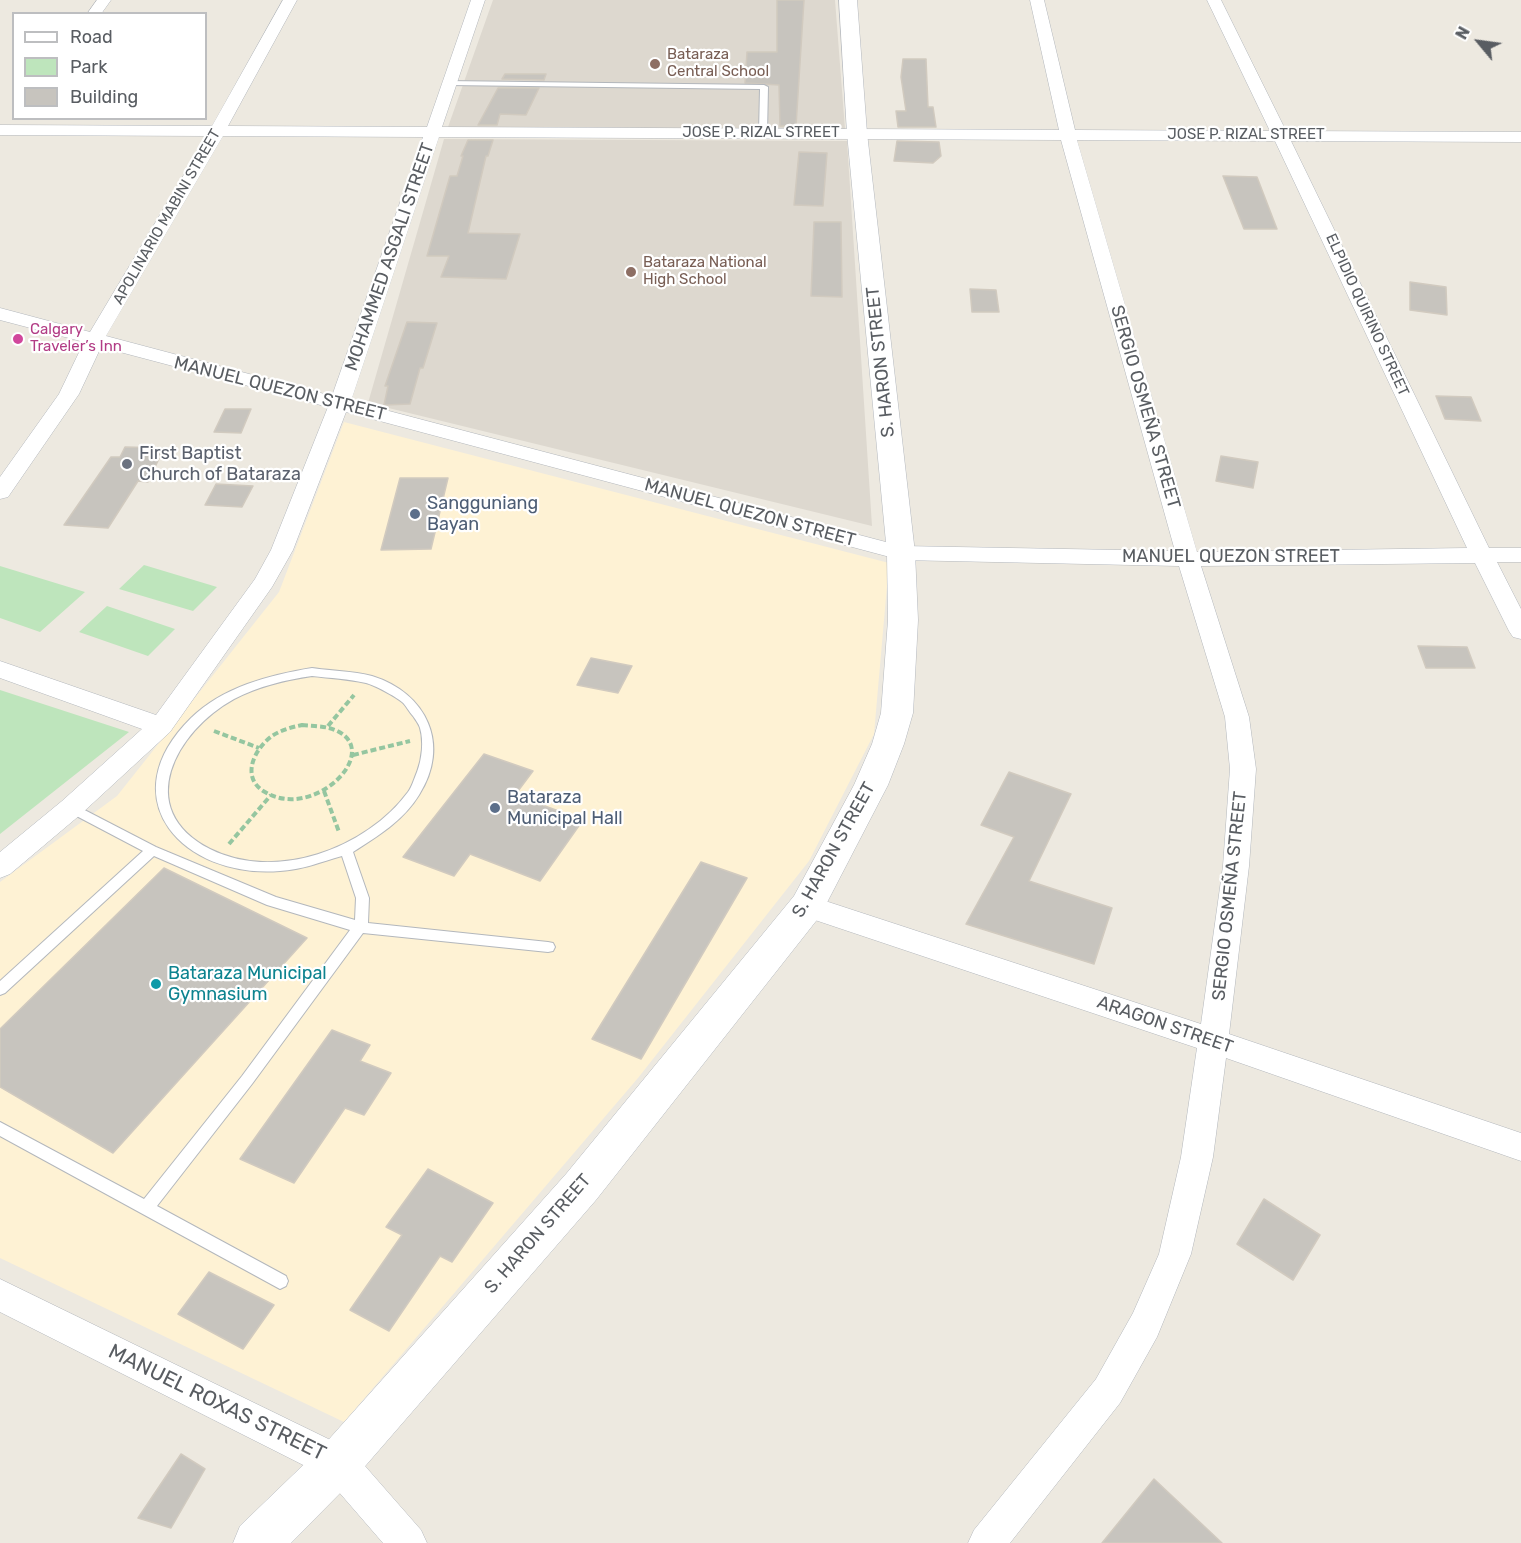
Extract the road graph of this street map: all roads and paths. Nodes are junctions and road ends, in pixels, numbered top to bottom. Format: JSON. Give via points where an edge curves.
{"nodes":[{"id":1,"x":290,"y":0,"type":"edge"},
{"id":2,"x":478,"y":0,"type":"edge"},
{"id":3,"x":848,"y":0,"type":"edge"},
{"id":4,"x":1037,"y":0,"type":"edge"},
{"id":5,"x":1214,"y":0,"type":"edge"},
{"id":6,"x":449,"y":83,"type":"junction"},
{"id":7,"x":5,"y":129,"type":"edge"},
{"id":8,"x":217,"y":132,"type":"junction"},
{"id":9,"x":432,"y":133,"type":"junction"},
{"id":10,"x":763,"y":133,"type":"junction"},
{"id":11,"x":856,"y":133,"type":"junction"},
{"id":12,"x":1068,"y":135,"type":"junction"},
{"id":13,"x":1282,"y":135,"type":"junction"},
{"id":14,"x":1521,"y":137,"type":"edge"},
{"id":15,"x":0,"y":314,"type":"edge"},
{"id":16,"x":94,"y":341,"type":"junction"},
{"id":17,"x":340,"y":403,"type":"junction"},
{"id":18,"x":0,"y":492,"type":"edge"},
{"id":19,"x":901,"y":553,"type":"junction"},
{"id":20,"x":1481,"y":555,"type":"junction"},
{"id":21,"x":1521,"y":555,"type":"edge"},
{"id":22,"x":1188,"y":559,"type":"junction"},
{"id":23,"x":1521,"y":631,"type":"edge"},
{"id":24,"x":0,"y":669,"type":"edge"},
{"id":25,"x":368,"y":678,"type":"junction"},
{"id":26,"x":161,"y":726,"type":"junction"},
{"id":27,"x":327,"y":726,"type":"junction"},
{"id":28,"x":190,"y":727,"type":"junction"},
{"id":29,"x":428,"y":737,"type":"junction"},
{"id":30,"x":259,"y":748,"type":"junction"},
{"id":31,"x":353,"y":755,"type":"junction"},
{"id":32,"x":324,"y":791,"type":"junction"},
{"id":33,"x":271,"y":795,"type":"junction"},
{"id":34,"x":71,"y":808,"type":"junction"},
{"id":35,"x":152,"y":850,"type":"junction"},
{"id":36,"x":346,"y":850,"type":"junction"},
{"id":37,"x":217,"y":858,"type":"junction"},
{"id":38,"x":0,"y":867,"type":"edge"},
{"id":39,"x":807,"y":906,"type":"junction"},
{"id":40,"x":360,"y":927,"type":"junction"},
{"id":41,"x":548,"y":947,"type":"dead end"},
{"id":42,"x":0,"y":989,"type":"edge"},
{"id":43,"x":1213,"y":1041,"type":"junction"},
{"id":44,"x":0,"y":1129,"type":"edge"},
{"id":45,"x":1521,"y":1148,"type":"edge"},
{"id":46,"x":145,"y":1209,"type":"junction"},
{"id":47,"x":280,"y":1281,"type":"dead end"},
{"id":48,"x":0,"y":1295,"type":"edge"},
{"id":49,"x":338,"y":1463,"type":"junction"},
{"id":50,"x":257,"y":1543,"type":"edge"},
{"id":51,"x":408,"y":1543,"type":"edge"},
{"id":52,"x":987,"y":1543,"type":"edge"}],
"edges":[{"from":1,"to":8,"type":"street","name":"APOLINARIO MABINI STREET"},
{"from":2,"to":6,"type":"street","name":"MOHAMMED ASGALI STREET"},
{"from":3,"to":11,"type":"street","name":"S. HARON STREET"},
{"from":4,"to":12,"type":"street","name":"SERGIO OSMEÑA STREET"},
{"from":5,"to":13,"type":"street","name":"ELPIDIO QUIRINO STREET"},
{"from":6,"to":9,"type":"street","name":"MOHAMMED ASGALI STREET"},
{"from":6,"to":10,"type":"lane","via":[[764,87]]},
{"from":7,"to":8,"type":"street","name":"JOSE P. RIZAL STREET"},
{"from":8,"to":9,"type":"street","name":"JOSE P. RIZAL STREET"},
{"from":8,"to":16,"type":"street","name":"APOLINARIO MABINI STREET"},
{"from":9,"to":10,"type":"street","name":"JOSE P. RIZAL STREET"},
{"from":9,"to":17,"type":"street","name":"MOHAMMED ASGALI STREET"},
{"from":10,"to":11,"type":"street","name":"JOSE P. RIZAL STREET"},
{"from":11,"to":12,"type":"street","name":"JOSE P. RIZAL STREET"},
{"from":11,"to":19,"type":"street","name":"S. HARON STREET"},
{"from":12,"to":13,"type":"street","name":"JOSE P. RIZAL STREET"},
{"from":12,"to":22,"type":"street","name":"SERGIO OSMEÑA STREET"},
{"from":13,"to":14,"type":"street","name":"JOSE P. RIZAL STREET"},
{"from":13,"to":20,"type":"street","name":"ELPIDIO QUIRINO STREET"},
{"from":15,"to":16,"type":"street","name":"MANUEL QUEZON STREET"},
{"from":16,"to":17,"type":"street","name":"MANUEL QUEZON STREET"},
{"from":16,"to":18,"type":"street","name":"APOLINARIO MABINI STREET","via":[[69,394]]},
{"from":17,"to":19,"type":"street","name":"MANUEL QUEZON STREET"},
{"from":17,"to":26,"type":"street","name":"MOHAMMED ASGALI STREET","via":[[282,550],[264,582]]},
{"from":19,"to":22,"type":"street","name":"MANUEL QUEZON STREET"},
{"from":19,"to":39,"type":"street","name":"S. HARON STREET","via":[[903,620],[897,713],[871,785]]},
{"from":20,"to":21,"type":"street","name":"MANUEL QUEZON STREET"},
{"from":20,"to":22,"type":"street","name":"MANUEL QUEZON STREET"},
{"from":20,"to":23,"type":"street","name":"ELPIDIO QUIRINO STREET"},
{"from":22,"to":43,"type":"street","name":"SERGIO OSMEÑA STREET","via":[[1237,717],[1243,769],[1236,866]]},
{"from":24,"to":26,"type":"street"},
{"from":25,"to":27,"type":"path"},
{"from":25,"to":28,"type":"lane","via":[[335,672],[289,675],[223,700]]},
{"from":25,"to":29,"type":"lane","via":[[408,700],[419,713]]},
{"from":26,"to":28,"type":"lane"},
{"from":26,"to":34,"type":"street","name":"MOHAMMED ASGALI STREET"},
{"from":27,"to":30,"type":"path","via":[[287,729]]},
{"from":27,"to":31,"type":"path","via":[[343,733],[351,743]]},
{"from":28,"to":30,"type":"path"},
{"from":28,"to":37,"type":"lane","via":[[167,762],[162,799],[167,817],[178,832],[192,846]]},
{"from":29,"to":31,"type":"path"},
{"from":29,"to":36,"type":"lane","via":[[429,762],[414,797],[382,830]]},
{"from":30,"to":33,"type":"path","via":[[250,769],[253,781]]},
{"from":31,"to":32,"type":"path","via":[[350,768]]},
{"from":32,"to":33,"type":"path","via":[[291,799]]},
{"from":32,"to":36,"type":"path"},
{"from":33,"to":37,"type":"path"},
{"from":34,"to":35,"type":"lane"},
{"from":34,"to":38,"type":"street","name":"MOHAMMED ASGALI STREET"},
{"from":35,"to":40,"type":"lane","via":[[272,901]]},
{"from":35,"to":42,"type":"lane"},
{"from":36,"to":37,"type":"lane","via":[[285,866],[258,866]]},
{"from":36,"to":40,"type":"lane","via":[[364,901]]},
{"from":39,"to":43,"type":"street","name":"ARAGON STREET"},
{"from":39,"to":49,"type":"street","name":"S. HARON STREET","via":[[581,1187]]},
{"from":40,"to":41,"type":"lane"},
{"from":40,"to":46,"type":"lane"},
{"from":43,"to":45,"type":"street","name":"ARAGON STREET"},
{"from":43,"to":52,"type":"street","name":"SERGIO OSMEÑA STREET","via":[[1197,1157],[1175,1254],[1145,1325],[1108,1391]]},
{"from":44,"to":46,"type":"lane"},
{"from":46,"to":47,"type":"lane"},
{"from":48,"to":49,"type":"street","name":"MANUEL ROXAS STREET"},
{"from":49,"to":50,"type":"street","name":"S. HARON STREET"},
{"from":49,"to":51,"type":"street","name":"MANUEL ROXAS STREET"}]}
